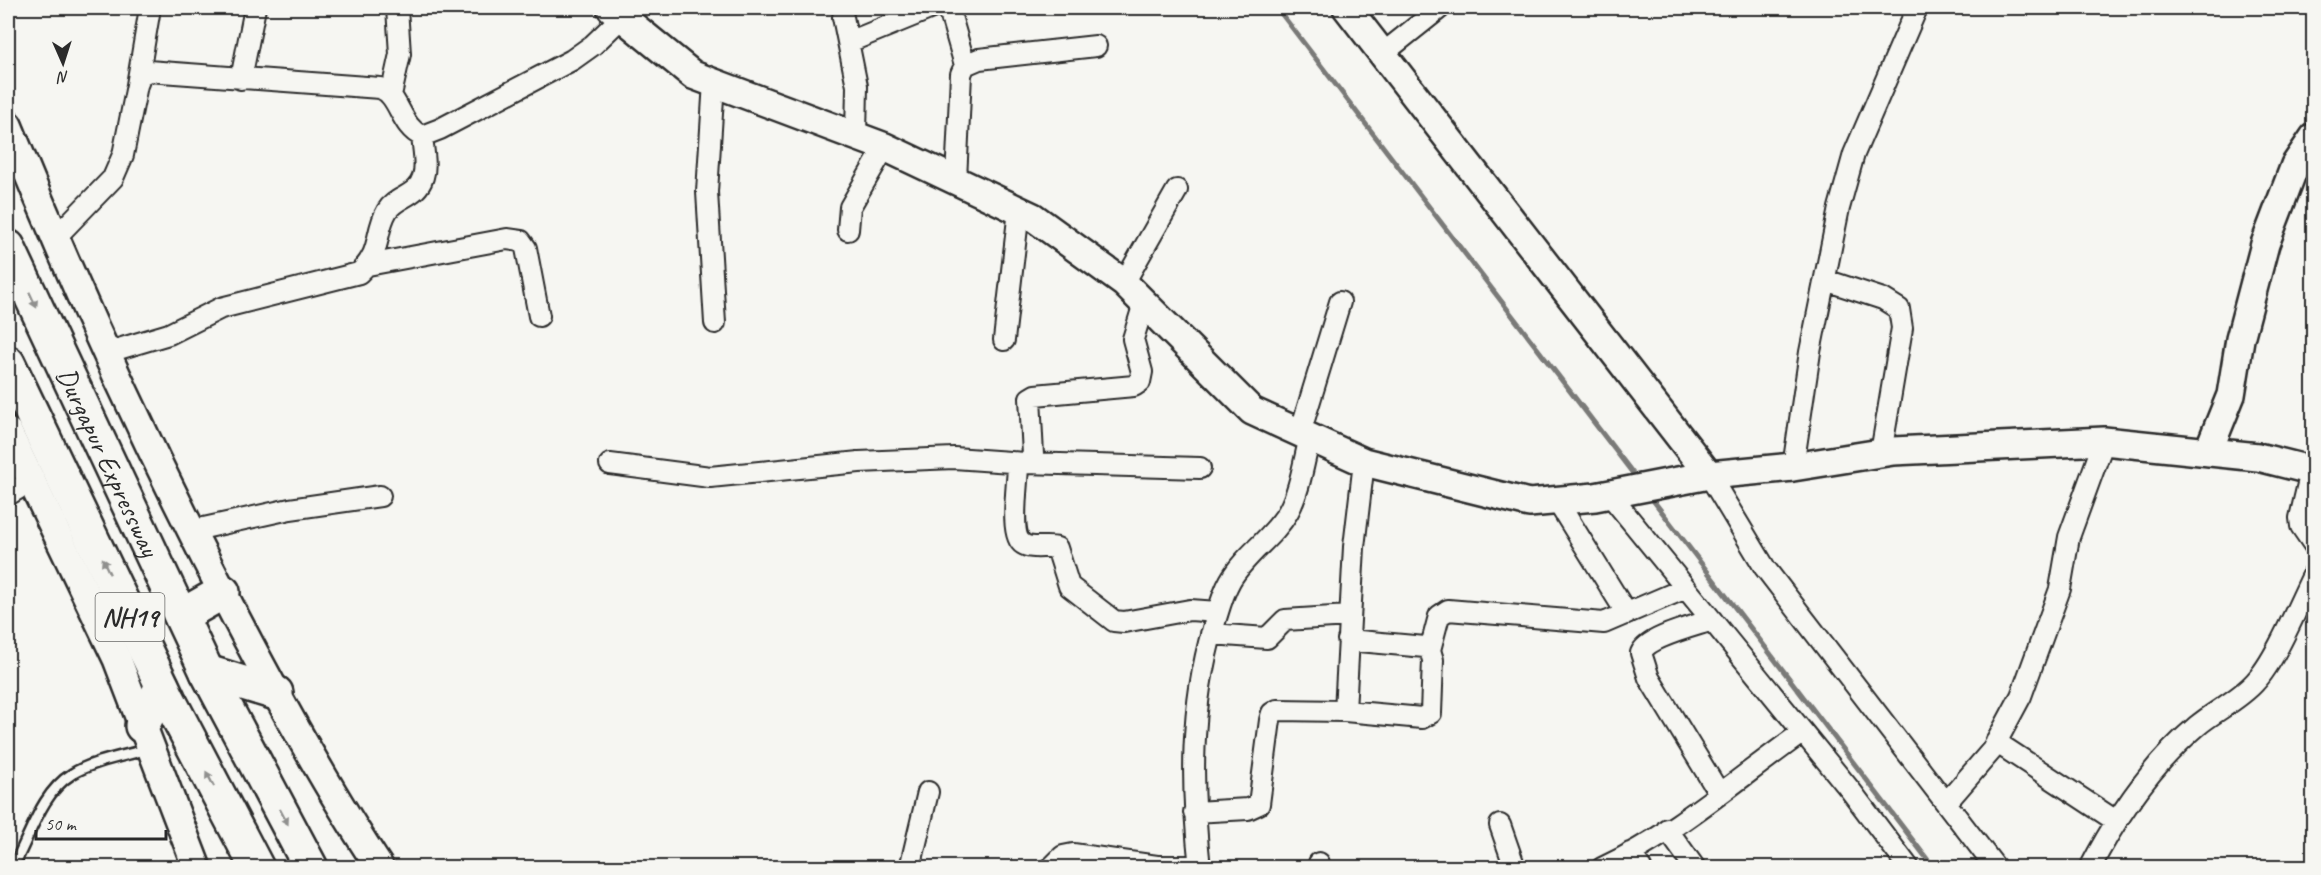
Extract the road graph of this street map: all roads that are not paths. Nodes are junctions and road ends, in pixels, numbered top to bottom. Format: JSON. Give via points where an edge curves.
{"nodes":[{"id":1,"x":150,"y":8,"type":"edge"},
{"id":2,"x":255,"y":8,"type":"edge"},
{"id":3,"x":397,"y":8,"type":"edge"},
{"id":4,"x":932,"y":8,"type":"edge"},
{"id":5,"x":943,"y":8,"type":"edge"},
{"id":6,"x":1347,"y":8,"type":"edge"},
{"id":7,"x":1440,"y":8,"type":"edge"},
{"id":8,"x":1917,"y":8,"type":"edge"},
{"id":9,"x":617,"y":12,"type":"edge"},
{"id":10,"x":843,"y":17,"type":"dead end"},
{"id":11,"x":849,"y":42,"type":"junction"},
{"id":12,"x":1096,"y":46,"type":"dead end"},
{"id":13,"x":1382,"y":55,"type":"junction"},
{"id":14,"x":965,"y":65,"type":"junction"},
{"id":15,"x":241,"y":79,"type":"junction"},
{"id":16,"x":714,"y":82,"type":"junction"},
{"id":17,"x":137,"y":85,"type":"junction"},
{"id":18,"x":391,"y":95,"type":"junction"},
{"id":19,"x":8,"y":125,"type":"edge"},
{"id":20,"x":856,"y":135,"type":"junction"},
{"id":21,"x":422,"y":136,"type":"junction"},
{"id":22,"x":2313,"y":137,"type":"edge"},
{"id":23,"x":885,"y":147,"type":"junction"},
{"id":24,"x":956,"y":180,"type":"junction"},
{"id":25,"x":1177,"y":190,"type":"dead end"},
{"id":26,"x":1019,"y":210,"type":"junction"},
{"id":27,"x":848,"y":230,"type":"dead end"},
{"id":28,"x":54,"y":239,"type":"junction"},
{"id":29,"x":8,"y":247,"type":"edge"},
{"id":30,"x":368,"y":265,"type":"junction"},
{"id":31,"x":1825,"y":280,"type":"junction"},
{"id":32,"x":1124,"y":283,"type":"junction"},
{"id":33,"x":1340,"y":302,"type":"dead end"},
{"id":34,"x":1144,"y":303,"type":"junction"},
{"id":35,"x":539,"y":316,"type":"dead end"},
{"id":36,"x":715,"y":323,"type":"dead end"},
{"id":37,"x":1004,"y":340,"type":"dead end"},
{"id":38,"x":105,"y":353,"type":"junction"},
{"id":39,"x":8,"y":363,"type":"edge"},
{"id":40,"x":8,"y":432,"type":"edge"},
{"id":41,"x":1305,"y":435,"type":"junction"},
{"id":42,"x":2104,"y":441,"type":"junction"},
{"id":43,"x":2208,"y":452,"type":"junction"},
{"id":44,"x":1881,"y":453,"type":"junction"},
{"id":45,"x":1364,"y":462,"type":"junction"},
{"id":46,"x":610,"y":464,"type":"dead end"},
{"id":47,"x":1022,"y":464,"type":"junction"},
{"id":48,"x":1793,"y":467,"type":"junction"},
{"id":49,"x":1200,"y":468,"type":"dead end"},
{"id":50,"x":2312,"y":471,"type":"edge"},
{"id":51,"x":1701,"y":477,"type":"junction"},
{"id":52,"x":31,"y":481,"type":"junction"},
{"id":53,"x":1615,"y":494,"type":"junction"},
{"id":54,"x":8,"y":495,"type":"edge"},
{"id":55,"x":380,"y":496,"type":"dead end"},
{"id":56,"x":1557,"y":501,"type":"junction"},
{"id":57,"x":190,"y":531,"type":"junction"},
{"id":58,"x":2313,"y":545,"type":"edge"},
{"id":59,"x":2313,"y":573,"type":"edge"},
{"id":60,"x":1686,"y":588,"type":"junction"},
{"id":61,"x":223,"y":592,"type":"junction"},
{"id":62,"x":1218,"y":612,"type":"junction"},
{"id":63,"x":1627,"y":614,"type":"junction"},
{"id":64,"x":181,"y":616,"type":"junction"},
{"id":65,"x":1349,"y":616,"type":"junction"},
{"id":66,"x":1712,"y":620,"type":"junction"},
{"id":67,"x":1211,"y":634,"type":"junction"},
{"id":68,"x":1348,"y":640,"type":"junction"},
{"id":69,"x":1430,"y":650,"type":"junction"},
{"id":70,"x":207,"y":672,"type":"junction"},
{"id":71,"x":162,"y":686,"type":"junction"},
{"id":72,"x":276,"y":693,"type":"junction"},
{"id":73,"x":1345,"y":711,"type":"junction"},
{"id":74,"x":1803,"y":732,"type":"junction"},
{"id":75,"x":146,"y":737,"type":"junction"},
{"id":76,"x":1996,"y":742,"type":"junction"},
{"id":77,"x":928,"y":792,"type":"dead end"},
{"id":78,"x":1719,"y":793,"type":"junction"},
{"id":79,"x":1947,"y":802,"type":"junction"},
{"id":80,"x":1194,"y":812,"type":"junction"},
{"id":81,"x":2116,"y":820,"type":"junction"},
{"id":82,"x":1500,"y":825,"type":"dead end"},
{"id":83,"x":1667,"y":829,"type":"junction"},
{"id":84,"x":18,"y":857,"type":"dead end"},
{"id":85,"x":1636,"y":860,"type":"edge"},
{"id":86,"x":197,"y":867,"type":"edge"},
{"id":87,"x":257,"y":867,"type":"edge"},
{"id":88,"x":311,"y":867,"type":"edge"},
{"id":89,"x":380,"y":867,"type":"edge"},
{"id":90,"x":910,"y":867,"type":"edge"},
{"id":91,"x":1051,"y":867,"type":"edge"},
{"id":92,"x":1200,"y":867,"type":"edge"},
{"id":93,"x":1515,"y":867,"type":"edge"},
{"id":94,"x":1602,"y":867,"type":"edge"},
{"id":95,"x":1695,"y":867,"type":"edge"},
{"id":96,"x":1909,"y":867,"type":"edge"},
{"id":97,"x":1996,"y":867,"type":"edge"},
{"id":98,"x":2090,"y":867,"type":"edge"}],
"edges":[{"from":1,"to":17,"type":"street"},
{"from":2,"to":15,"type":"street"},
{"from":3,"to":18,"type":"street","via":[[400,54]]},
{"from":4,"to":11,"type":"street"},
{"from":5,"to":14,"type":"street","via":[[950,14]]},
{"from":6,"to":13,"type":"street"},
{"from":7,"to":13,"type":"street"},
{"from":8,"to":31,"type":"street","via":[[1854,154]]},
{"from":9,"to":16,"type":"street","via":[[693,75]]},
{"from":9,"to":21,"type":"street","via":[[593,45],[572,60]]},
{"from":10,"to":11,"type":"street"},
{"from":11,"to":20,"type":"street","via":[[857,86]]},
{"from":12,"to":14,"type":"street","via":[[979,59]]},
{"from":13,"to":51,"type":"street"},
{"from":14,"to":24,"type":"street","via":[[961,74]]},
{"from":15,"to":17,"type":"street","via":[[148,71],[141,75]]},
{"from":15,"to":18,"type":"street","via":[[366,86],[386,90]]},
{"from":16,"to":20,"type":"street"},
{"from":16,"to":36,"type":"street","via":[[707,192]]},
{"from":17,"to":28,"type":"street","via":[[126,144],[113,178]]},
{"from":18,"to":21,"type":"street","via":[[409,127]]},
{"from":19,"to":28,"type":"street"},
{"from":20,"to":23,"type":"street"},
{"from":21,"to":30,"type":"street","via":[[422,180],[413,193],[388,209]]},
{"from":22,"to":43,"type":"street","via":[[2295,165],[2265,244],[2231,395]]},
{"from":23,"to":24,"type":"street"},
{"from":23,"to":27,"type":"street","via":[[850,207]]},
{"from":24,"to":26,"type":"street"},
{"from":25,"to":32,"type":"street"},
{"from":26,"to":32,"type":"street"},
{"from":26,"to":37,"type":"street"},
{"from":28,"to":38,"type":"street"},
{"from":29,"to":64,"type":"highway","name":"Durgapur Expressway","number":"NH19","one_way":true},
{"from":30,"to":35,"type":"street","via":[[507,239],[521,241],[526,248]]},
{"from":30,"to":38,"type":"street","via":[[352,276],[221,308],[169,334]]},
{"from":31,"to":44,"type":"street","via":[[1883,299],[1899,309],[1902,328]]},
{"from":31,"to":48,"type":"street"},
{"from":32,"to":34,"type":"street"},
{"from":33,"to":41,"type":"street"},
{"from":34,"to":41,"type":"street","via":[[1252,411]]},
{"from":34,"to":47,"type":"street","via":[[1133,339],[1142,372],[1140,382],[1134,386],[1030,398],[1033,455]]},
{"from":38,"to":57,"type":"street"},
{"from":71,"to":39,"type":"highway","name":"Durgapur Expressway","number":"NH19","one_way":true},
{"from":40,"to":52,"type":"street"},
{"from":41,"to":45,"type":"street"},
{"from":41,"to":62,"type":"street","via":[[1289,510],[1241,564],[1229,582]]},
{"from":42,"to":43,"type":"street"},
{"from":42,"to":44,"type":"street"},
{"from":42,"to":76,"type":"street","via":[[2069,537],[2060,589],[2034,666]]},
{"from":43,"to":50,"type":"street","via":[[2258,457]]},
{"from":44,"to":48,"type":"street"},
{"from":45,"to":56,"type":"street","via":[[1529,503]]},
{"from":45,"to":65,"type":"street"},
{"from":46,"to":47,"type":"street","via":[[700,477],[906,460],[968,459]]},
{"from":47,"to":49,"type":"street"},
{"from":47,"to":62,"type":"street","via":[[1015,529],[1018,539],[1027,546],[1057,548],[1069,586],[1107,618],[1124,622],[1190,610]]},
{"from":48,"to":51,"type":"street"},
{"from":50,"to":58,"type":"street","via":[[2300,518]]},
{"from":51,"to":53,"type":"street"},
{"from":51,"to":79,"type":"street","via":[[1765,568]]},
{"from":52,"to":54,"type":"street"},
{"from":52,"to":75,"type":"street","via":[[117,658]]},
{"from":53,"to":56,"type":"street"},
{"from":53,"to":60,"type":"street"},
{"from":55,"to":57,"type":"street"},
{"from":56,"to":63,"type":"street"},
{"from":57,"to":61,"type":"street"},
{"from":59,"to":81,"type":"street","via":[[2263,673],[2168,752]]},
{"from":60,"to":63,"type":"street"},
{"from":60,"to":66,"type":"street"},
{"from":61,"to":64,"type":"highway"},
{"from":61,"to":72,"type":"street"},
{"from":62,"to":67,"type":"street"},
{"from":63,"to":69,"type":"street","via":[[1604,623],[1590,623],[1448,610],[1439,616]]},
{"from":64,"to":70,"type":"highway","name":"Durgapur Expressway","number":"NH19"},
{"from":65,"to":67,"type":"street","via":[[1285,620],[1267,638]]},
{"from":65,"to":68,"type":"street"},
{"from":66,"to":74,"type":"street"},
{"from":66,"to":78,"type":"street","via":[[1654,640],[1641,653],[1649,678]]},
{"from":67,"to":80,"type":"street","via":[[1194,731]]},
{"from":68,"to":69,"type":"street"},
{"from":68,"to":73,"type":"street"},
{"from":69,"to":73,"type":"street","via":[[1433,706],[1427,716]]},
{"from":70,"to":72,"type":"highway"},
{"from":70,"to":88,"type":"highway","name":"Durgapur Expressway","number":"NH19","one_way":true},
{"from":71,"to":75,"type":"highway"},
{"from":87,"to":71,"type":"highway","name":"Durgapur Expressway","number":"NH19","one_way":true},
{"from":72,"to":89,"type":"street"},
{"from":73,"to":80,"type":"street","via":[[1277,710],[1270,720],[1259,804],[1248,809]]},
{"from":74,"to":78,"type":"street"},
{"from":74,"to":96,"type":"street"},
{"from":75,"to":84,"type":"lane","via":[[66,779],[47,800]]},
{"from":75,"to":86,"type":"street"},
{"from":76,"to":79,"type":"street"},
{"from":76,"to":81,"type":"street"},
{"from":77,"to":90,"type":"street"},
{"from":78,"to":83,"type":"street"},
{"from":79,"to":97,"type":"street"},
{"from":80,"to":92,"type":"street"},
{"from":81,"to":98,"type":"street"},
{"from":82,"to":93,"type":"street"},
{"from":83,"to":85,"type":"street"},
{"from":83,"to":95,"type":"street"},
{"from":85,"to":94,"type":"street"},
{"from":91,"to":92,"type":"street","via":[[1063,856],[1074,854],[1157,866]]}]}
